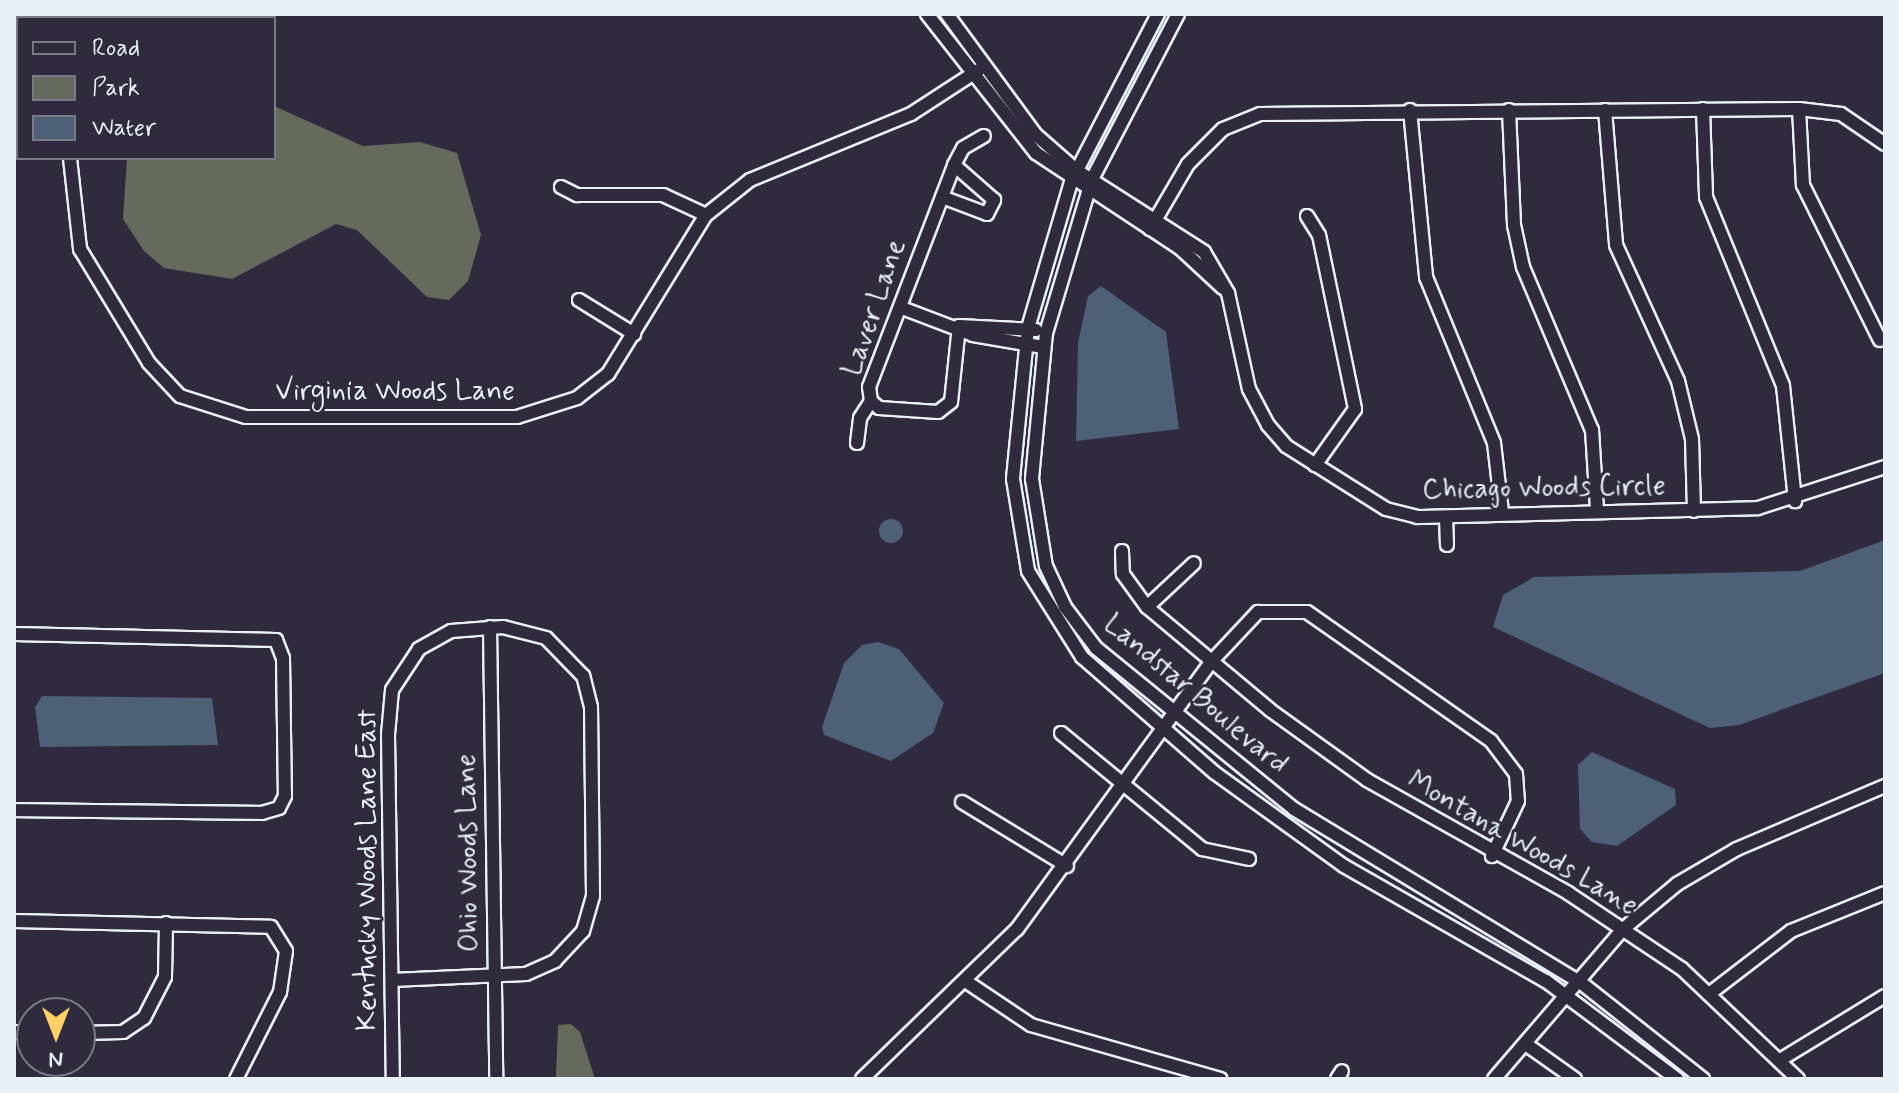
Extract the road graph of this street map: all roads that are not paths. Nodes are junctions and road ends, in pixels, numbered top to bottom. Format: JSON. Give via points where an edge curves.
{"nodes":[{"id":1,"x":927,"y":14,"type":"edge"},
{"id":2,"x":947,"y":14,"type":"edge"},
{"id":3,"x":1158,"y":14,"type":"edge"},
{"id":4,"x":1178,"y":14,"type":"edge"},
{"id":5,"x":985,"y":66,"type":"junction"},
{"id":6,"x":972,"y":74,"type":"junction"},
{"id":7,"x":1703,"y":109,"type":"junction"},
{"id":8,"x":1799,"y":109,"type":"junction"},
{"id":9,"x":1410,"y":110,"type":"junction"},
{"id":10,"x":1509,"y":110,"type":"junction"},
{"id":11,"x":1605,"y":110,"type":"junction"},
{"id":12,"x":984,"y":136,"type":"dead end"},
{"id":13,"x":1885,"y":144,"type":"edge"},
{"id":14,"x":70,"y":160,"type":"edge"},
{"id":15,"x":954,"y":165,"type":"junction"},
{"id":16,"x":1074,"y":176,"type":"junction"},
{"id":17,"x":1089,"y":186,"type":"junction"},
{"id":18,"x":561,"y":187,"type":"dead end"},
{"id":19,"x":942,"y":197,"type":"junction"},
{"id":20,"x":706,"y":215,"type":"junction"},
{"id":21,"x":1307,"y":216,"type":"dead end"},
{"id":22,"x":1153,"y":224,"type":"junction"},
{"id":23,"x":579,"y":300,"type":"dead end"},
{"id":24,"x":902,"y":308,"type":"junction"},
{"id":25,"x":959,"y":326,"type":"junction"},
{"id":26,"x":1028,"y":328,"type":"junction"},
{"id":27,"x":1046,"y":333,"type":"junction"},
{"id":28,"x":634,"y":334,"type":"junction"},
{"id":29,"x":1880,"y":340,"type":"dead end"},
{"id":30,"x":1026,"y":344,"type":"junction"},
{"id":31,"x":1043,"y":347,"type":"junction"},
{"id":32,"x":871,"y":401,"type":"junction"},
{"id":33,"x":857,"y":443,"type":"dead end"},
{"id":34,"x":1315,"y":465,"type":"junction"},
{"id":35,"x":1885,"y":467,"type":"edge"},
{"id":36,"x":1795,"y":501,"type":"junction"},
{"id":37,"x":1597,"y":509,"type":"junction"},
{"id":38,"x":1694,"y":511,"type":"junction"},
{"id":39,"x":1502,"y":512,"type":"junction"},
{"id":40,"x":1446,"y":517,"type":"junction"},
{"id":41,"x":1447,"y":545,"type":"dead end"},
{"id":42,"x":1122,"y":551,"type":"dead end"},
{"id":43,"x":1194,"y":563,"type":"dead end"},
{"id":44,"x":1147,"y":607,"type":"junction"},
{"id":45,"x":490,"y":627,"type":"junction"},
{"id":46,"x":14,"y":634,"type":"edge"},
{"id":47,"x":1211,"y":662,"type":"junction"},
{"id":48,"x":1173,"y":715,"type":"junction"},
{"id":49,"x":1163,"y":730,"type":"junction"},
{"id":50,"x":1061,"y":733,"type":"dead end"},
{"id":51,"x":1126,"y":785,"type":"junction"},
{"id":52,"x":1885,"y":786,"type":"edge"},
{"id":53,"x":962,"y":802,"type":"dead end"},
{"id":54,"x":14,"y":810,"type":"edge"},
{"id":55,"x":1492,"y":856,"type":"junction"},
{"id":56,"x":1249,"y":859,"type":"dead end"},
{"id":57,"x":1067,"y":866,"type":"junction"},
{"id":58,"x":1885,"y":893,"type":"edge"},
{"id":59,"x":14,"y":921,"type":"edge"},
{"id":60,"x":166,"y":923,"type":"junction"},
{"id":61,"x":1622,"y":930,"type":"junction"},
{"id":62,"x":495,"y":978,"type":"junction"},
{"id":63,"x":392,"y":980,"type":"junction"},
{"id":64,"x":967,"y":982,"type":"junction"},
{"id":65,"x":1580,"y":982,"type":"junction"},
{"id":66,"x":1709,"y":994,"type":"junction"},
{"id":67,"x":1568,"y":996,"type":"junction"},
{"id":68,"x":1885,"y":996,"type":"edge"},
{"id":69,"x":96,"y":1033,"type":"edge"},
{"id":70,"x":1527,"y":1045,"type":"junction"},
{"id":71,"x":1780,"y":1060,"type":"junction"},
{"id":72,"x":236,"y":1079,"type":"edge"},
{"id":73,"x":393,"y":1079,"type":"edge"},
{"id":74,"x":496,"y":1079,"type":"edge"},
{"id":75,"x":862,"y":1079,"type":"edge"},
{"id":76,"x":1220,"y":1079,"type":"edge"},
{"id":77,"x":1494,"y":1079,"type":"edge"},
{"id":78,"x":1575,"y":1079,"type":"edge"},
{"id":79,"x":1677,"y":1079,"type":"edge"},
{"id":80,"x":1703,"y":1079,"type":"edge"},
{"id":81,"x":1798,"y":1079,"type":"edge"}],
"edges":[{"from":1,"to":6,"type":"street"},
{"from":2,"to":5,"type":"street"},
{"from":3,"to":16,"type":"street","name":"Landstar Boulevard"},
{"from":4,"to":17,"type":"street","name":"Landstar Boulevard"},
{"from":5,"to":6,"type":"street","name":"Virginia Woods Lane"},
{"from":5,"to":16,"type":"street"},
{"from":6,"to":16,"type":"street","via":[[1012,131]]},
{"from":6,"to":20,"type":"street","name":"Virginia Woods Lane","via":[[911,114],[786,159]]},
{"from":7,"to":8,"type":"street"},
{"from":7,"to":11,"type":"street"},
{"from":7,"to":36,"type":"street","via":[[1706,197],[1783,386]]},
{"from":8,"to":13,"type":"street","via":[[1841,114]]},
{"from":8,"to":29,"type":"street","via":[[1803,185]]},
{"from":9,"to":10,"type":"street"},
{"from":9,"to":22,"type":"street","via":[[1260,114],[1223,129],[1188,164]]},
{"from":9,"to":39,"type":"street","via":[[1426,277],[1494,443]]},
{"from":10,"to":11,"type":"street"},
{"from":10,"to":37,"type":"street","via":[[1517,239],[1592,430]]},
{"from":11,"to":38,"type":"street","via":[[1616,245],[1678,381],[1692,439]]},
{"from":12,"to":15,"type":"street","name":"Laver Lane","via":[[963,148]]},
{"from":14,"to":28,"type":"street","name":"Virginia Woods Lane","via":[[80,249],[161,378],[219,413],[544,413],[608,374]]},
{"from":15,"to":19,"type":"street","name":"Laver Lane"},
{"from":15,"to":19,"type":"street","via":[[994,200],[987,214]]},
{"from":16,"to":17,"type":"street","name":"Chicago Woods Circle"},
{"from":16,"to":26,"type":"street","name":"Landstar Boulevard"},
{"from":17,"to":22,"type":"street","name":"Chicago Woods Circle"},
{"from":17,"to":27,"type":"street","name":"Landstar Boulevard"},
{"from":18,"to":20,"type":"street","via":[[577,195],[663,195]]},
{"from":19,"to":24,"type":"street","name":"Laver Lane"},
{"from":20,"to":28,"type":"street","name":"Virginia Woods Lane"},
{"from":21,"to":34,"type":"street","via":[[1319,235],[1355,409]]},
{"from":22,"to":34,"type":"street","name":"Chicago Woods Circle","via":[[1204,252],[1228,293],[1249,389],[1286,446]]},
{"from":23,"to":28,"type":"street"},
{"from":24,"to":25,"type":"street"},
{"from":24,"to":32,"type":"street","name":"Laver Lane","via":[[869,387]]},
{"from":25,"to":26,"type":"street"},
{"from":25,"to":30,"type":"street","via":[[973,335]]},
{"from":25,"to":32,"type":"street","name":"Laver Lane","via":[[951,402],[938,412],[879,408]]},
{"from":26,"to":27,"type":"street"},
{"from":26,"to":30,"type":"street","name":"Landstar Boulevard"},
{"from":27,"to":31,"type":"street","name":"Landstar Boulevard"},
{"from":30,"to":31,"type":"street"},
{"from":30,"to":49,"type":"street","name":"Landstar Boulevard","via":[[1013,479],[1028,571],[1082,657]]},
{"from":31,"to":48,"type":"street","name":"Landstar Boulevard","via":[[1032,479],[1046,566],[1096,648]]},
{"from":32,"to":33,"type":"street"},
{"from":34,"to":40,"type":"street","name":"Chicago Woods Circle","via":[[1386,509]]},
{"from":35,"to":36,"type":"street","name":"Chicago Woods Circle"},
{"from":36,"to":38,"type":"street","name":"Chicago Woods Circle"},
{"from":37,"to":38,"type":"street","name":"Chicago Woods Circle"},
{"from":37,"to":39,"type":"street","name":"Chicago Woods Circle"},
{"from":39,"to":40,"type":"street","name":"Chicago Woods Circle"},
{"from":40,"to":41,"type":"street"},
{"from":42,"to":44,"type":"street","name":"Montana Woods Lane","via":[[1123,574]]},
{"from":43,"to":44,"type":"street"},
{"from":44,"to":47,"type":"street","name":"Montana Woods Lane"},
{"from":45,"to":62,"type":"street","name":"Ohio Woods Lane"},
{"from":45,"to":62,"type":"street","name":"Kentucky Woods Lane East","via":[[546,638],[576,666],[589,697],[592,765],[593,896],[583,931],[541,969]]},
{"from":45,"to":63,"type":"street","name":"Kentucky Woods Lane East","via":[[451,631],[419,649],[392,690]]},
{"from":46,"to":54,"type":"street","via":[[276,640],[285,796],[279,808],[262,813]]},
{"from":47,"to":48,"type":"street"},
{"from":47,"to":55,"type":"street","name":"Montana Woods Lane","via":[[1367,780]]},
{"from":47,"to":55,"type":"street","via":[[1258,612],[1307,612],[1506,756],[1518,801]]},
{"from":48,"to":49,"type":"street"},
{"from":48,"to":65,"type":"street","name":"Landstar Boulevard","via":[[1358,853]]},
{"from":49,"to":51,"type":"street"},
{"from":49,"to":67,"type":"street","name":"Landstar Boulevard","via":[[1344,866]]},
{"from":50,"to":51,"type":"street"},
{"from":51,"to":56,"type":"street","via":[[1202,849]]},
{"from":51,"to":57,"type":"street"},
{"from":52,"to":61,"type":"street","via":[[1737,849],[1677,884]]},
{"from":53,"to":57,"type":"street"},
{"from":55,"to":61,"type":"street","name":"Montana Woods Lane"},
{"from":57,"to":64,"type":"street"},
{"from":58,"to":66,"type":"street","via":[[1791,931]]},
{"from":59,"to":60,"type":"street"},
{"from":60,"to":69,"type":"street","via":[[165,977],[144,1018],[123,1032]]},
{"from":60,"to":72,"type":"street","via":[[253,925],[282,935],[280,992]]},
{"from":61,"to":65,"type":"street"},
{"from":61,"to":66,"type":"street","name":"Montana Woods Lane"},
{"from":62,"to":63,"type":"street","name":"Kentucky Woods Lane East"},
{"from":62,"to":74,"type":"street","name":"Ohio Woods Lane"},
{"from":63,"to":73,"type":"street","name":"Kentucky Woods Lane East"},
{"from":64,"to":75,"type":"street"},
{"from":64,"to":76,"type":"street","via":[[1031,1025]]},
{"from":65,"to":67,"type":"street"},
{"from":65,"to":80,"type":"street","name":"Landstar Boulevard"},
{"from":66,"to":71,"type":"street","name":"Montana Woods Lane"},
{"from":67,"to":70,"type":"street"},
{"from":67,"to":79,"type":"street","name":"Landstar Boulevard"},
{"from":68,"to":71,"type":"street"},
{"from":70,"to":77,"type":"street"},
{"from":70,"to":78,"type":"street"},
{"from":71,"to":81,"type":"street","name":"Montana Woods Lane"}]}
